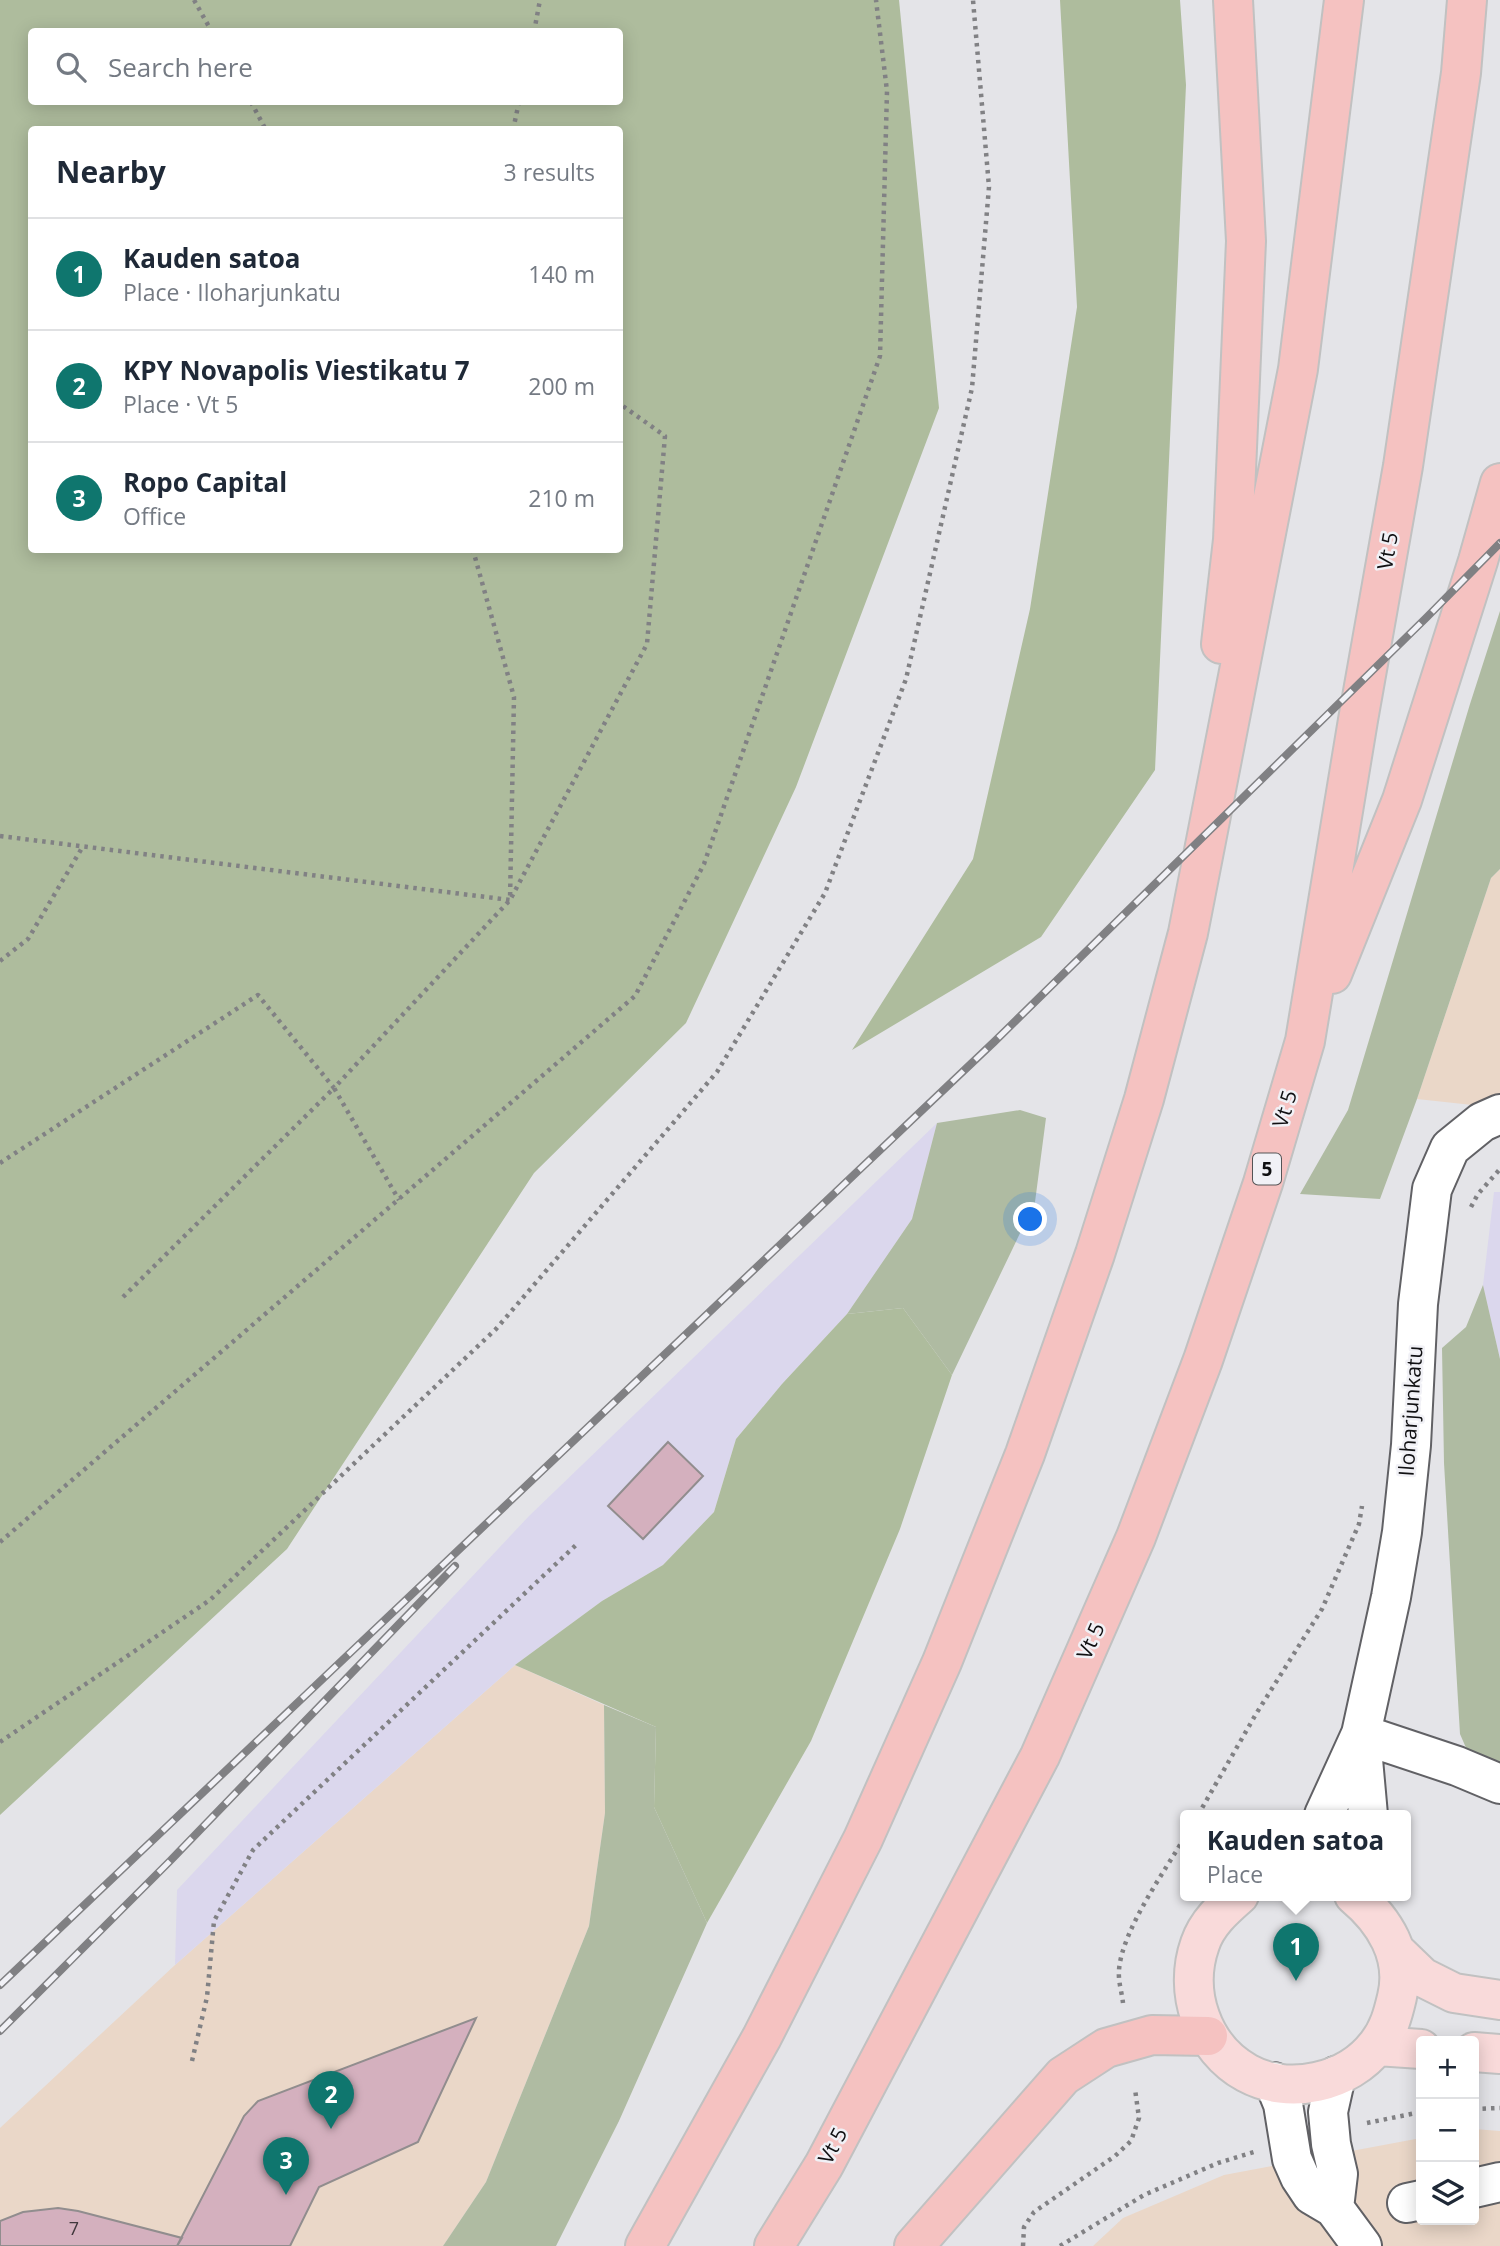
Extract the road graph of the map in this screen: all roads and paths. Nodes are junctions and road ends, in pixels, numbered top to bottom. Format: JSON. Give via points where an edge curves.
{"nodes":[{"id":1,"x":194,"y":0,"type":"edge"},
{"id":2,"x":540,"y":0,"type":"edge"},
{"id":3,"x":876,"y":0,"type":"edge"},
{"id":4,"x":974,"y":0,"type":"edge"},
{"id":5,"x":1233,"y":0,"type":"edge"},
{"id":6,"x":1344,"y":0,"type":"edge"},
{"id":7,"x":1467,"y":0,"type":"edge"},
{"id":8,"x":210,"y":28,"type":"edge"},
{"id":9,"x":535,"y":28,"type":"edge"},
{"id":10,"x":253,"y":105,"type":"edge"},
{"id":11,"x":518,"y":105,"type":"edge"},
{"id":12,"x":265,"y":126,"type":"edge"},
{"id":13,"x":514,"y":126,"type":"edge"},
{"id":14,"x":623,"y":406,"type":"edge"},
{"id":15,"x":1500,"y":483,"type":"edge"},
{"id":16,"x":474,"y":553,"type":"edge"},
{"id":17,"x":0,"y":836,"type":"edge"},
{"id":18,"x":82,"y":848,"type":"junction"},
{"id":19,"x":510,"y":900,"type":"junction"},
{"id":20,"x":1188,"y":933,"type":"junction"},
{"id":21,"x":0,"y":961,"type":"edge"},
{"id":22,"x":1305,"y":1041,"type":"junction"},
{"id":23,"x":334,"y":1088,"type":"junction"},
{"id":24,"x":1500,"y":1114,"type":"edge"},
{"id":25,"x":0,"y":1163,"type":"edge"},
{"id":26,"x":1500,"y":1168,"type":"edge"},
{"id":27,"x":399,"y":1200,"type":"junction"},
{"id":28,"x":1467,"y":1215,"type":"dead end"},
{"id":29,"x":124,"y":1297,"type":"dead end"},
{"id":30,"x":1363,"y":1499,"type":"dead end"},
{"id":31,"x":0,"y":1542,"type":"edge"},
{"id":32,"x":576,"y":1545,"type":"dead end"},
{"id":33,"x":1361,"y":1734,"type":"junction"},
{"id":34,"x":0,"y":1742,"type":"edge"},
{"id":35,"x":1500,"y":1784,"type":"edge"},
{"id":36,"x":1201,"y":1810,"type":"edge"},
{"id":37,"x":1326,"y":1810,"type":"edge"},
{"id":38,"x":1368,"y":1810,"type":"edge"},
{"id":39,"x":1180,"y":1845,"type":"edge"},
{"id":40,"x":1232,"y":1901,"type":"edge"},
{"id":41,"x":1366,"y":1901,"type":"edge"},
{"id":42,"x":1395,"y":1951,"type":"junction"},
{"id":43,"x":1500,"y":2000,"type":"edge"},
{"id":44,"x":1125,"y":2011,"type":"dead end"},
{"id":45,"x":1208,"y":2036,"type":"junction"},
{"id":46,"x":1377,"y":2046,"type":"junction"},
{"id":47,"x":1416,"y":2049,"type":"edge"},
{"id":48,"x":1479,"y":2052,"type":"edge"},
{"id":49,"x":1500,"y":2054,"type":"edge"},
{"id":50,"x":192,"y":2061,"type":"dead end"},
{"id":51,"x":1336,"y":2076,"type":"junction"},
{"id":52,"x":1274,"y":2082,"type":"junction"},
{"id":53,"x":1135,"y":2089,"type":"dead end"},
{"id":54,"x":1500,"y":2108,"type":"edge"},
{"id":55,"x":1479,"y":2109,"type":"edge"},
{"id":56,"x":1416,"y":2113,"type":"edge"},
{"id":57,"x":1329,"y":2132,"type":"junction"},
{"id":58,"x":1289,"y":2142,"type":"junction"},
{"id":59,"x":1500,"y":2182,"type":"edge"},
{"id":60,"x":1479,"y":2187,"type":"edge"},
{"id":61,"x":1334,"y":2208,"type":"junction"},
{"id":62,"x":645,"y":2246,"type":"edge"},
{"id":63,"x":774,"y":2246,"type":"edge"},
{"id":64,"x":914,"y":2246,"type":"edge"},
{"id":65,"x":1023,"y":2246,"type":"edge"},
{"id":66,"x":1060,"y":2246,"type":"edge"},
{"id":67,"x":1362,"y":2246,"type":"edge"}],
"edges":[{"from":1,"to":8,"type":"path"},
{"from":2,"to":9,"type":"path"},
{"from":3,"to":27,"type":"path","via":[[887,91],[880,356],[704,864],[635,996]]},
{"from":4,"to":34,"type":"path","via":[[989,187],[972,388],[906,679],[825,893],[717,1072],[496,1329],[210,1600]]},
{"from":5,"to":20,"type":"highway","via":[[1246,241],[1233,540]]},
{"from":6,"to":20,"type":"highway","via":[[1298,369]]},
{"from":7,"to":22,"type":"highway","name":"Vt 5","number":"5","via":[[1461,73],[1403,466]]},
{"from":10,"to":12,"type":"path"},
{"from":11,"to":13,"type":"path"},
{"from":14,"to":19,"type":"path","via":[[665,436],[647,644]]},
{"from":15,"to":22,"type":"highway","via":[[1402,800]]},
{"from":16,"to":19,"type":"path","via":[[514,697]]},
{"from":17,"to":18,"type":"path"},
{"from":18,"to":19,"type":"path"},
{"from":18,"to":21,"type":"path","via":[[28,939]]},
{"from":19,"to":23,"type":"path"},
{"from":20,"to":62,"type":"highway","via":[[1144,1099],[1095,1254],[1025,1454],[943,1662],[863,1839],[762,2036]]},
{"from":22,"to":63,"type":"highway","name":"Vt 5","number":"5","via":[[1208,1348],[1126,1562],[1040,1756],[824,2165]]},
{"from":23,"to":25,"type":"path","via":[[258,995]]},
{"from":23,"to":27,"type":"path"},
{"from":23,"to":29,"type":"path"},
{"from":24,"to":33,"type":"street","name":"Iloharjunkatu","via":[[1450,1147],[1433,1189],[1418,1304],[1402,1532]]},
{"from":26,"to":28,"type":"path"},
{"from":27,"to":31,"type":"path"},
{"from":30,"to":36,"type":"path","via":[[1359,1524],[1322,1609]]},
{"from":32,"to":50,"type":"path","via":[[253,1850],[214,1921],[207,1997]]},
{"from":33,"to":35,"type":"street"},
{"from":33,"to":37,"type":"street","name":"Iloharjunkatu"},
{"from":33,"to":38,"type":"street","name":"Iloharjunkatu"},
{"from":39,"to":44,"type":"path","via":[[1124,1946],[1119,1972]]},
{"from":40,"to":45,"type":"main road","via":[[1200,1942],[1193,1974],[1196,2006]]},
{"from":41,"to":42,"type":"main road"},
{"from":42,"to":43,"type":"main road","via":[[1422,1977],[1454,1993]]},
{"from":42,"to":46,"type":"main road","via":[[1400,1986],[1392,2021]]},
{"from":45,"to":52,"type":"main road","via":[[1248,2073]]},
{"from":45,"to":64,"type":"highway","via":[[1152,2035],[1106,2048],[1063,2076]]},
{"from":46,"to":47,"type":"main road"},
{"from":46,"to":51,"type":"main road"},
{"from":48,"to":49,"type":"main road"},
{"from":51,"to":52,"type":"main road","via":[[1301,2084]]},
{"from":51,"to":57,"type":"street"},
{"from":52,"to":58,"type":"street"},
{"from":53,"to":65,"type":"path","via":[[1139,2118],[1131,2141],[1034,2212],[1024,2227]]},
{"from":54,"to":55,"type":"path"},
{"from":56,"to":57,"type":"path"},
{"from":57,"to":61,"type":"street","via":[[1338,2174]]},
{"from":58,"to":61,"type":"street","via":[[1292,2159],[1312,2195]]},
{"from":58,"to":66,"type":"path","via":[[1218,2163],[1144,2194]]},
{"from":59,"to":60,"type":"street"},
{"from":61,"to":67,"type":"street"}]}
